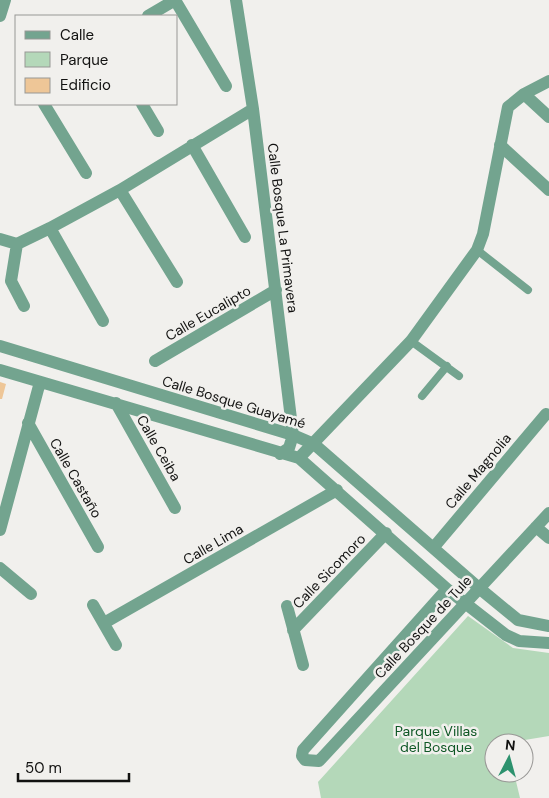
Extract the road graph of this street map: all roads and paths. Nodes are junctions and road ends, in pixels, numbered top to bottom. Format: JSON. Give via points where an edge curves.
{"nodes":[{"id":1,"x":5,"y":0,"type":"edge"},
{"id":2,"x":175,"y":0,"type":"edge"},
{"id":3,"x":236,"y":0,"type":"edge"},
{"id":4,"x":150,"y":15,"type":"edge"},
{"id":5,"x":0,"y":16,"type":"edge"},
{"id":6,"x":549,"y":82,"type":"edge"},
{"id":7,"x":226,"y":86,"type":"dead end"},
{"id":8,"x":524,"y":94,"type":"junction"},
{"id":9,"x":45,"y":105,"type":"edge"},
{"id":10,"x":143,"y":105,"type":"edge"},
{"id":11,"x":253,"y":109,"type":"junction"},
{"id":12,"x":549,"y":118,"type":"edge"},
{"id":13,"x":158,"y":131,"type":"dead end"},
{"id":14,"x":192,"y":145,"type":"junction"},
{"id":15,"x":500,"y":145,"type":"junction"},
{"id":16,"x":86,"y":173,"type":"dead end"},
{"id":17,"x":120,"y":190,"type":"junction"},
{"id":18,"x":549,"y":190,"type":"edge"},
{"id":19,"x":50,"y":228,"type":"junction"},
{"id":20,"x":245,"y":237,"type":"dead end"},
{"id":21,"x":0,"y":240,"type":"edge"},
{"id":22,"x":17,"y":244,"type":"junction"},
{"id":23,"x":476,"y":250,"type":"junction"},
{"id":24,"x":177,"y":282,"type":"dead end"},
{"id":25,"x":276,"y":290,"type":"junction"},
{"id":26,"x":528,"y":290,"type":"dead end"},
{"id":27,"x":24,"y":306,"type":"dead end"},
{"id":28,"x":103,"y":321,"type":"dead end"},
{"id":29,"x":411,"y":341,"type":"junction"},
{"id":30,"x":0,"y":346,"type":"edge"},
{"id":31,"x":155,"y":361,"type":"dead end"},
{"id":32,"x":447,"y":366,"type":"junction"},
{"id":33,"x":0,"y":370,"type":"edge"},
{"id":34,"x":459,"y":376,"type":"dead end"},
{"id":35,"x":40,"y":382,"type":"junction"},
{"id":36,"x":422,"y":396,"type":"dead end"},
{"id":37,"x":116,"y":404,"type":"junction"},
{"id":38,"x":546,"y":414,"type":"dead end"},
{"id":39,"x":28,"y":423,"type":"junction"},
{"id":40,"x":293,"y":435,"type":"junction"},
{"id":41,"x":314,"y":444,"type":"junction"},
{"id":42,"x":280,"y":454,"type":"junction"},
{"id":43,"x":299,"y":458,"type":"junction"},
{"id":44,"x":337,"y":490,"type":"junction"},
{"id":45,"x":175,"y":508,"type":"dead end"},
{"id":46,"x":549,"y":513,"type":"edge"},
{"id":47,"x":536,"y":526,"type":"junction"},
{"id":48,"x":0,"y":530,"type":"edge"},
{"id":49,"x":386,"y":533,"type":"junction"},
{"id":50,"x":549,"y":538,"type":"edge"},
{"id":51,"x":98,"y":547,"type":"dead end"},
{"id":52,"x":434,"y":547,"type":"junction"},
{"id":53,"x":0,"y":568,"type":"edge"},
{"id":54,"x":479,"y":588,"type":"junction"},
{"id":55,"x":447,"y":589,"type":"junction"},
{"id":56,"x":31,"y":594,"type":"dead end"},
{"id":57,"x":465,"y":603,"type":"junction"},
{"id":58,"x":93,"y":605,"type":"dead end"},
{"id":59,"x":287,"y":606,"type":"dead end"},
{"id":60,"x":104,"y":623,"type":"junction"},
{"id":61,"x":549,"y":626,"type":"edge"},
{"id":62,"x":293,"y":630,"type":"junction"},
{"id":63,"x":549,"y":643,"type":"edge"},
{"id":64,"x":116,"y":645,"type":"dead end"},
{"id":65,"x":303,"y":665,"type":"dead end"}],
"edges":[{"from":1,"to":5,"type":"street"},
{"from":2,"to":4,"type":"street"},
{"from":2,"to":7,"type":"street"},
{"from":3,"to":11,"type":"street","name":"Calle Bosque La Primavera"},
{"from":6,"to":8,"type":"street"},
{"from":8,"to":12,"type":"street"},
{"from":8,"to":15,"type":"street","via":[[508,107]]},
{"from":9,"to":16,"type":"street"},
{"from":10,"to":13,"type":"street"},
{"from":11,"to":14,"type":"street"},
{"from":11,"to":25,"type":"street","name":"Calle Bosque La Primavera"},
{"from":14,"to":17,"type":"street"},
{"from":14,"to":20,"type":"street"},
{"from":15,"to":18,"type":"street"},
{"from":15,"to":23,"type":"street","via":[[483,234]]},
{"from":17,"to":19,"type":"street"},
{"from":17,"to":24,"type":"street"},
{"from":19,"to":22,"type":"street"},
{"from":19,"to":28,"type":"street"},
{"from":21,"to":22,"type":"street"},
{"from":22,"to":27,"type":"street","via":[[11,281]]},
{"from":23,"to":26,"type":"lane"},
{"from":23,"to":29,"type":"street"},
{"from":25,"to":31,"type":"street","name":"Calle Eucalipto"},
{"from":25,"to":40,"type":"street","name":"Calle Bosque La Primavera"},
{"from":29,"to":32,"type":"lane"},
{"from":29,"to":41,"type":"street"},
{"from":30,"to":40,"type":"street","name":"Calle Bosque Guayamé"},
{"from":32,"to":34,"type":"lane"},
{"from":32,"to":36,"type":"lane"},
{"from":33,"to":35,"type":"street"},
{"from":35,"to":37,"type":"street"},
{"from":35,"to":39,"type":"street"},
{"from":37,"to":42,"type":"street"},
{"from":37,"to":45,"type":"street","name":"Calle Ceiba"},
{"from":38,"to":52,"type":"street","name":"Calle Magnolia"},
{"from":39,"to":48,"type":"street"},
{"from":39,"to":51,"type":"street","name":"Calle Castaño"},
{"from":40,"to":41,"type":"street","name":"Calle Bosque Guayamé"},
{"from":40,"to":42,"type":"street","via":[[289,448]]},
{"from":41,"to":43,"type":"street"},
{"from":41,"to":52,"type":"street","name":"Calle Bosque Guayamé"},
{"from":42,"to":43,"type":"street"},
{"from":43,"to":44,"type":"street"},
{"from":44,"to":49,"type":"street"},
{"from":44,"to":60,"type":"street","name":"Calle Lima"},
{"from":46,"to":47,"type":"street","name":"Calle Bosque de Tule"},
{"from":47,"to":50,"type":"street"},
{"from":47,"to":54,"type":"street","name":"Calle Bosque de Tule"},
{"from":49,"to":55,"type":"street"},
{"from":49,"to":62,"type":"street","name":"Calle Sicomoro"},
{"from":52,"to":54,"type":"street","name":"Calle Bosque Guayamé"},
{"from":53,"to":56,"type":"street"},
{"from":54,"to":57,"type":"street","name":"Calle Bosque de Tule"},
{"from":54,"to":61,"type":"street","name":"Calle Bosque Guayamé","via":[[518,620]]},
{"from":55,"to":57,"type":"street"},
{"from":55,"to":57,"type":"street","name":"Calle Bosque de Tule","via":[[303,750],[305,760],[319,761]]},
{"from":57,"to":63,"type":"street","via":[[506,635],[519,641]]},
{"from":58,"to":60,"type":"street"},
{"from":59,"to":62,"type":"street"},
{"from":60,"to":64,"type":"street"},
{"from":62,"to":65,"type":"street"}]}
